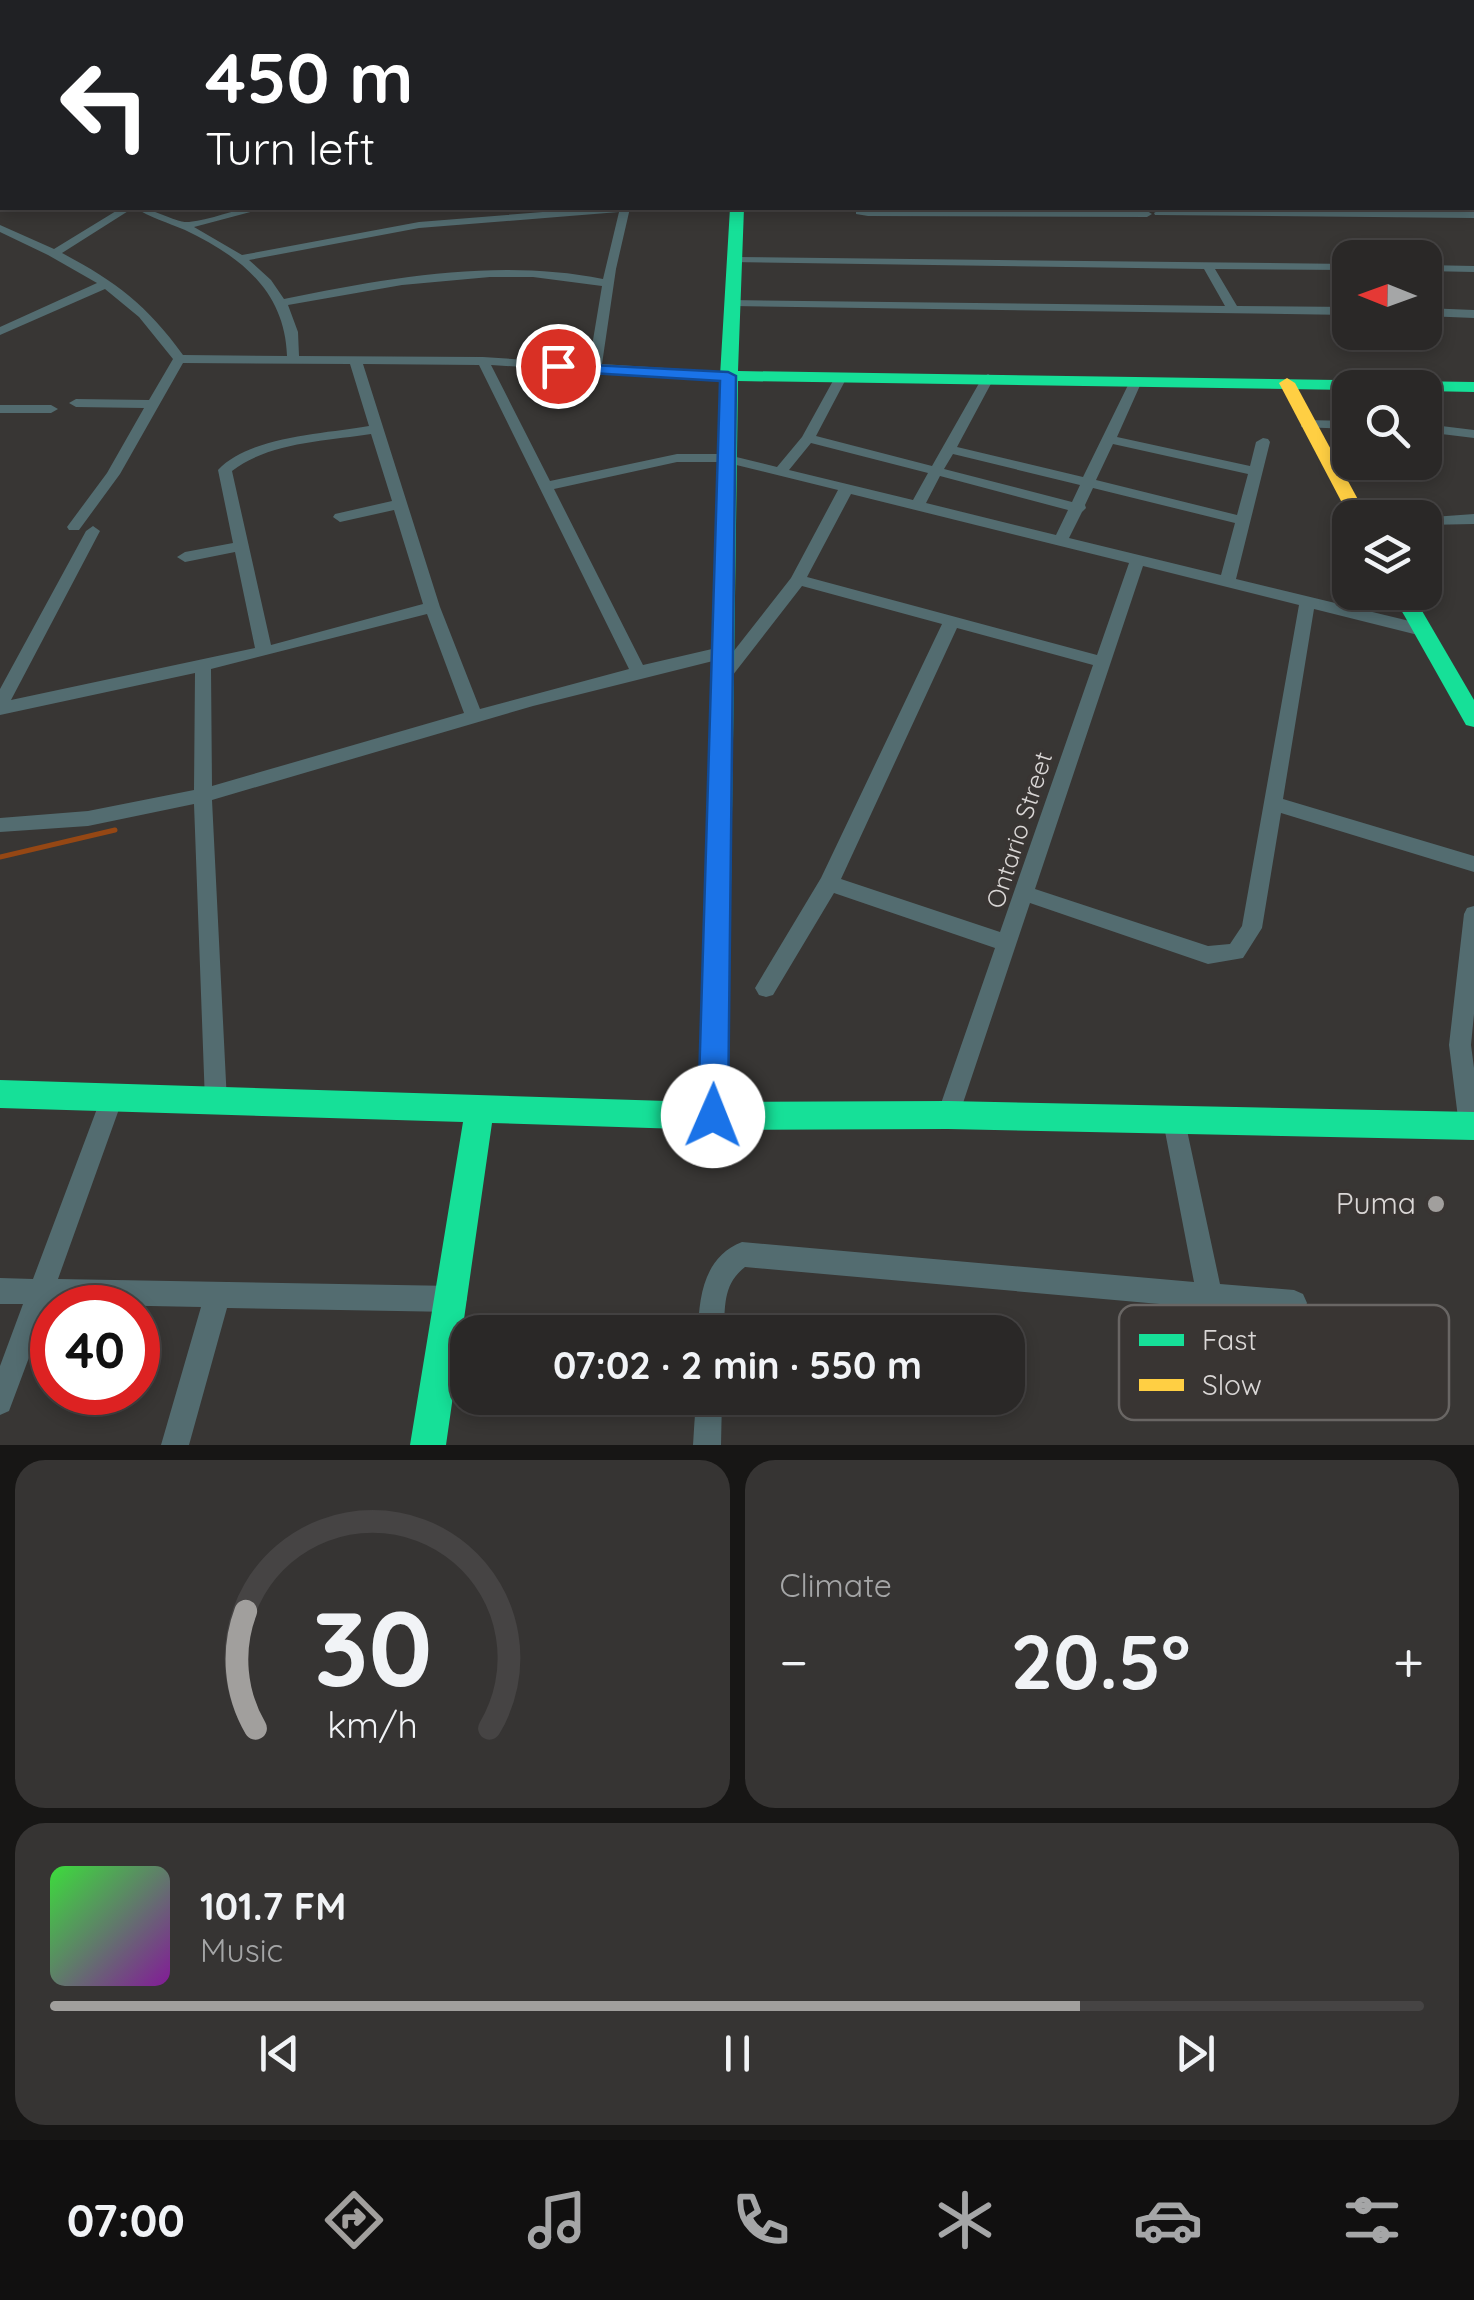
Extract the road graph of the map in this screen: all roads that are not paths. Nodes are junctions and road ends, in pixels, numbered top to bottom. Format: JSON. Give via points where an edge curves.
{"nodes":[{"id":1,"x":125,"y":210,"type":"edge"},
{"id":2,"x":147,"y":210,"type":"edge"},
{"id":3,"x":248,"y":210,"type":"edge"},
{"id":4,"x":601,"y":210,"type":"edge"},
{"id":5,"x":625,"y":210,"type":"edge"},
{"id":6,"x":737,"y":210,"type":"edge"},
{"id":7,"x":860,"y":210,"type":"edge"},
{"id":8,"x":1151,"y":210,"type":"edge"},
{"id":9,"x":1474,"y":215,"type":"edge"},
{"id":10,"x":188,"y":225,"type":"junction"},
{"id":11,"x":0,"y":228,"type":"edge"},
{"id":12,"x":55,"y":253,"type":"junction"},
{"id":13,"x":239,"y":259,"type":"junction"},
{"id":14,"x":734,"y":260,"type":"junction"},
{"id":15,"x":1207,"y":264,"type":"junction"},
{"id":16,"x":1332,"y":267,"type":"edge"},
{"id":17,"x":1442,"y":268,"type":"edge"},
{"id":18,"x":610,"y":269,"type":"junction"},
{"id":19,"x":1474,"y":269,"type":"edge"},
{"id":20,"x":588,"y":278,"type":"junction"},
{"id":21,"x":108,"y":283,"type":"junction"},
{"id":22,"x":608,"y":284,"type":"junction"},
{"id":23,"x":284,"y":302,"type":"junction"},
{"id":24,"x":732,"y":302,"type":"junction"},
{"id":25,"x":1232,"y":308,"type":"junction"},
{"id":26,"x":1332,"y":311,"type":"edge"},
{"id":27,"x":1442,"y":313,"type":"edge"},
{"id":28,"x":1474,"y":314,"type":"edge"},
{"id":29,"x":0,"y":317,"type":"edge"},
{"id":30,"x":13,"y":324,"type":"junction"},
{"id":31,"x":0,"y":330,"type":"edge"},
{"id":32,"x":180,"y":359,"type":"junction"},
{"id":33,"x":293,"y":360,"type":"junction"},
{"id":34,"x":355,"y":360,"type":"junction"},
{"id":35,"x":482,"y":361,"type":"junction"},
{"id":36,"x":595,"y":368,"type":"junction"},
{"id":37,"x":728,"y":376,"type":"junction"},
{"id":38,"x":988,"y":378,"type":"junction"},
{"id":39,"x":840,"y":379,"type":"junction"},
{"id":40,"x":1136,"y":381,"type":"junction"},
{"id":41,"x":1287,"y":383,"type":"junction"},
{"id":42,"x":1474,"y":387,"type":"edge"},
{"id":43,"x":76,"y":403,"type":"dead end"},
{"id":44,"x":152,"y":404,"type":"junction"},
{"id":45,"x":0,"y":409,"type":"edge"},
{"id":46,"x":51,"y":409,"type":"dead end"},
{"id":47,"x":1306,"y":424,"type":"junction"},
{"id":48,"x":1332,"y":425,"type":"edge"},
{"id":49,"x":374,"y":429,"type":"junction"},
{"id":50,"x":1442,"y":430,"type":"edge"},
{"id":51,"x":1474,"y":434,"type":"edge"},
{"id":52,"x":808,"y":438,"type":"junction"},
{"id":53,"x":1108,"y":439,"type":"junction"},
{"id":54,"x":1263,"y":442,"type":"dead end"},
{"id":55,"x":950,"y":449,"type":"junction"},
{"id":56,"x":724,"y":458,"type":"junction"},
{"id":57,"x":782,"y":470,"type":"junction"},
{"id":58,"x":938,"y":470,"type":"junction"},
{"id":59,"x":1254,"y":472,"type":"junction"},
{"id":60,"x":1090,"y":484,"type":"junction"},
{"id":61,"x":548,"y":486,"type":"junction"},
{"id":62,"x":846,"y":489,"type":"junction"},
{"id":63,"x":1349,"y":500,"type":"edge"},
{"id":64,"x":400,"y":504,"type":"junction"},
{"id":65,"x":918,"y":504,"type":"junction"},
{"id":66,"x":1080,"y":508,"type":"junction"},
{"id":67,"x":340,"y":517,"type":"dead end"},
{"id":68,"x":1240,"y":520,"type":"junction"},
{"id":69,"x":1442,"y":520,"type":"edge"},
{"id":70,"x":1474,"y":520,"type":"edge"},
{"id":71,"x":74,"y":527,"type":"dead end"},
{"id":72,"x":93,"y":530,"type":"dead end"},
{"id":73,"x":1060,"y":542,"type":"junction"},
{"id":74,"x":243,"y":546,"type":"junction"},
{"id":75,"x":185,"y":557,"type":"dead end"},
{"id":76,"x":1137,"y":562,"type":"junction"},
{"id":77,"x":798,"y":580,"type":"junction"},
{"id":78,"x":1226,"y":584,"type":"junction"},
{"id":79,"x":1307,"y":604,"type":"junction"},
{"id":80,"x":432,"y":607,"type":"junction"},
{"id":81,"x":1411,"y":610,"type":"edge"},
{"id":82,"x":952,"y":623,"type":"junction"},
{"id":83,"x":1422,"y":630,"type":"junction"},
{"id":84,"x":264,"y":652,"type":"junction"},
{"id":85,"x":726,"y":652,"type":"junction"},
{"id":86,"x":1102,"y":662,"type":"junction"},
{"id":87,"x":203,"y":665,"type":"junction"},
{"id":88,"x":638,"y":670,"type":"junction"},
{"id":89,"x":722,"y":676,"type":"junction"},
{"id":90,"x":0,"y":707,"type":"edge"},
{"id":91,"x":474,"y":717,"type":"junction"},
{"id":92,"x":1474,"y":718,"type":"edge"},
{"id":93,"x":203,"y":796,"type":"junction"},
{"id":94,"x":1275,"y":804,"type":"junction"},
{"id":95,"x":0,"y":824,"type":"edge"},
{"id":96,"x":1474,"y":864,"type":"edge"},
{"id":97,"x":829,"y":882,"type":"junction"},
{"id":98,"x":1027,"y":894,"type":"junction"},
{"id":99,"x":1474,"y":914,"type":"edge"},
{"id":100,"x":1006,"y":943,"type":"junction"},
{"id":101,"x":766,"y":988,"type":"dead end"},
{"id":102,"x":0,"y":1094,"type":"edge"},
{"id":103,"x":112,"y":1098,"type":"junction"},
{"id":104,"x":216,"y":1102,"type":"junction"},
{"id":105,"x":480,"y":1107,"type":"junction"},
{"id":106,"x":948,"y":1114,"type":"junction"},
{"id":107,"x":713,"y":1116,"type":"junction"},
{"id":108,"x":1174,"y":1120,"type":"junction"},
{"id":109,"x":1472,"y":1126,"type":"edge"},
{"id":110,"x":43,"y":1285,"type":"edge"},
{"id":111,"x":0,"y":1291,"type":"edge"},
{"id":112,"x":30,"y":1292,"type":"edge"},
{"id":113,"x":160,"y":1295,"type":"edge"},
{"id":114,"x":1210,"y":1296,"type":"junction"},
{"id":115,"x":217,"y":1297,"type":"junction"},
{"id":116,"x":454,"y":1299,"type":"junction"},
{"id":117,"x":1294,"y":1303,"type":"dead end"},
{"id":118,"x":712,"y":1315,"type":"edge"},
{"id":119,"x":30,"y":1320,"type":"edge"},
{"id":120,"x":0,"y":1402,"type":"edge"},
{"id":121,"x":708,"y":1415,"type":"edge"},
{"id":122,"x":175,"y":1445,"type":"edge"},
{"id":123,"x":428,"y":1445,"type":"edge"},
{"id":124,"x":707,"y":1445,"type":"edge"}],
"edges":[{"from":1,"to":12,"type":"street"},
{"from":2,"to":10,"type":"street"},
{"from":3,"to":10,"type":"street"},
{"from":4,"to":13,"type":"street","via":[[419,225]]},
{"from":5,"to":18,"type":"street"},
{"from":6,"to":14,"type":"street"},
{"from":7,"to":8,"type":"street"},
{"from":8,"to":9,"type":"street"},
{"from":10,"to":13,"type":"street"},
{"from":11,"to":12,"type":"street"},
{"from":12,"to":21,"type":"street"},
{"from":13,"to":23,"type":"street"},
{"from":14,"to":15,"type":"street"},
{"from":14,"to":24,"type":"street"},
{"from":15,"to":16,"type":"street"},
{"from":15,"to":25,"type":"street"},
{"from":17,"to":19,"type":"street"},
{"from":18,"to":20,"type":"street"},
{"from":18,"to":22,"type":"street"},
{"from":20,"to":22,"type":"street"},
{"from":20,"to":23,"type":"street","via":[[399,282]]},
{"from":21,"to":30,"type":"street"},
{"from":21,"to":32,"type":"street","via":[[146,313]]},
{"from":22,"to":36,"type":"street"},
{"from":23,"to":33,"type":"street","via":[[296,342]]},
{"from":24,"to":25,"type":"street"},
{"from":24,"to":37,"type":"street"},
{"from":25,"to":26,"type":"street"},
{"from":27,"to":28,"type":"street"},
{"from":29,"to":30,"type":"street"},
{"from":30,"to":31,"type":"street"},
{"from":32,"to":33,"type":"street"},
{"from":32,"to":44,"type":"street"},
{"from":33,"to":34,"type":"street"},
{"from":34,"to":35,"type":"street"},
{"from":34,"to":49,"type":"street"},
{"from":35,"to":36,"type":"street"},
{"from":35,"to":61,"type":"street"},
{"from":36,"to":37,"type":"street"},
{"from":37,"to":39,"type":"street"},
{"from":37,"to":56,"type":"street"},
{"from":38,"to":39,"type":"street"},
{"from":38,"to":40,"type":"street"},
{"from":38,"to":55,"type":"street"},
{"from":39,"to":52,"type":"street"},
{"from":40,"to":41,"type":"street"},
{"from":40,"to":53,"type":"street"},
{"from":41,"to":42,"type":"street"},
{"from":41,"to":47,"type":"street"},
{"from":43,"to":44,"type":"street"},
{"from":44,"to":71,"type":"street"},
{"from":45,"to":46,"type":"street"},
{"from":47,"to":48,"type":"street"},
{"from":47,"to":63,"type":"street"},
{"from":49,"to":64,"type":"street"},
{"from":49,"to":74,"type":"street","via":[[233,460],[225,470]]},
{"from":50,"to":51,"type":"street"},
{"from":52,"to":57,"type":"street"},
{"from":52,"to":58,"type":"street"},
{"from":53,"to":59,"type":"street"},
{"from":53,"to":60,"type":"street"},
{"from":54,"to":59,"type":"street"},
{"from":55,"to":58,"type":"street"},
{"from":55,"to":60,"type":"street"},
{"from":56,"to":57,"type":"street"},
{"from":56,"to":61,"type":"street","via":[[678,458]]},
{"from":56,"to":85,"type":"street"},
{"from":57,"to":62,"type":"street"},
{"from":58,"to":65,"type":"street"},
{"from":58,"to":66,"type":"street"},
{"from":59,"to":68,"type":"street"},
{"from":60,"to":66,"type":"street"},
{"from":60,"to":68,"type":"street"},
{"from":61,"to":88,"type":"street"},
{"from":62,"to":65,"type":"street"},
{"from":62,"to":77,"type":"street"},
{"from":64,"to":67,"type":"street"},
{"from":64,"to":80,"type":"street"},
{"from":65,"to":73,"type":"street"},
{"from":66,"to":73,"type":"street"},
{"from":68,"to":78,"type":"street"},
{"from":69,"to":70,"type":"street"},
{"from":72,"to":90,"type":"street"},
{"from":73,"to":76,"type":"street"},
{"from":74,"to":75,"type":"street"},
{"from":74,"to":84,"type":"street"},
{"from":76,"to":78,"type":"street"},
{"from":76,"to":86,"type":"street","name":"Ontario Street"},
{"from":77,"to":82,"type":"street"},
{"from":77,"to":89,"type":"street"},
{"from":78,"to":79,"type":"street"},
{"from":79,"to":83,"type":"street"},
{"from":79,"to":94,"type":"street"},
{"from":80,"to":84,"type":"street"},
{"from":80,"to":91,"type":"street"},
{"from":81,"to":83,"type":"street"},
{"from":82,"to":86,"type":"street"},
{"from":82,"to":97,"type":"street"},
{"from":83,"to":92,"type":"street"},
{"from":84,"to":87,"type":"street"},
{"from":85,"to":88,"type":"street"},
{"from":85,"to":89,"type":"street"},
{"from":86,"to":98,"type":"street","name":"Ontario Street"},
{"from":87,"to":90,"type":"street"},
{"from":87,"to":93,"type":"street"},
{"from":88,"to":91,"type":"street"},
{"from":89,"to":107,"type":"street"},
{"from":91,"to":93,"type":"street"},
{"from":93,"to":95,"type":"street","via":[[66,822]]},
{"from":93,"to":104,"type":"street"},
{"from":94,"to":96,"type":"street"},
{"from":94,"to":98,"type":"street","via":[[1252,928],[1236,952],[1208,955]]},
{"from":97,"to":100,"type":"street"},
{"from":97,"to":101,"type":"street"},
{"from":98,"to":100,"type":"street","name":"Ontario Street"},
{"from":99,"to":109,"type":"street","via":[[1460,1045]]},
{"from":100,"to":106,"type":"street","name":"Ontario Street"},
{"from":102,"to":103,"type":"street"},
{"from":103,"to":104,"type":"street"},
{"from":103,"to":110,"type":"street"},
{"from":104,"to":105,"type":"street"},
{"from":105,"to":107,"type":"street"},
{"from":105,"to":116,"type":"street"},
{"from":106,"to":107,"type":"street"},
{"from":106,"to":108,"type":"street"},
{"from":108,"to":109,"type":"street"},
{"from":108,"to":114,"type":"street"},
{"from":111,"to":112,"type":"street"},
{"from":113,"to":115,"type":"street"},
{"from":114,"to":117,"type":"street"},
{"from":114,"to":118,"type":"street","via":[[742,1254],[725,1263],[713,1286]]},
{"from":115,"to":116,"type":"street"},
{"from":115,"to":122,"type":"street"},
{"from":116,"to":123,"type":"street"},
{"from":119,"to":120,"type":"street"},
{"from":121,"to":124,"type":"street"}]}
